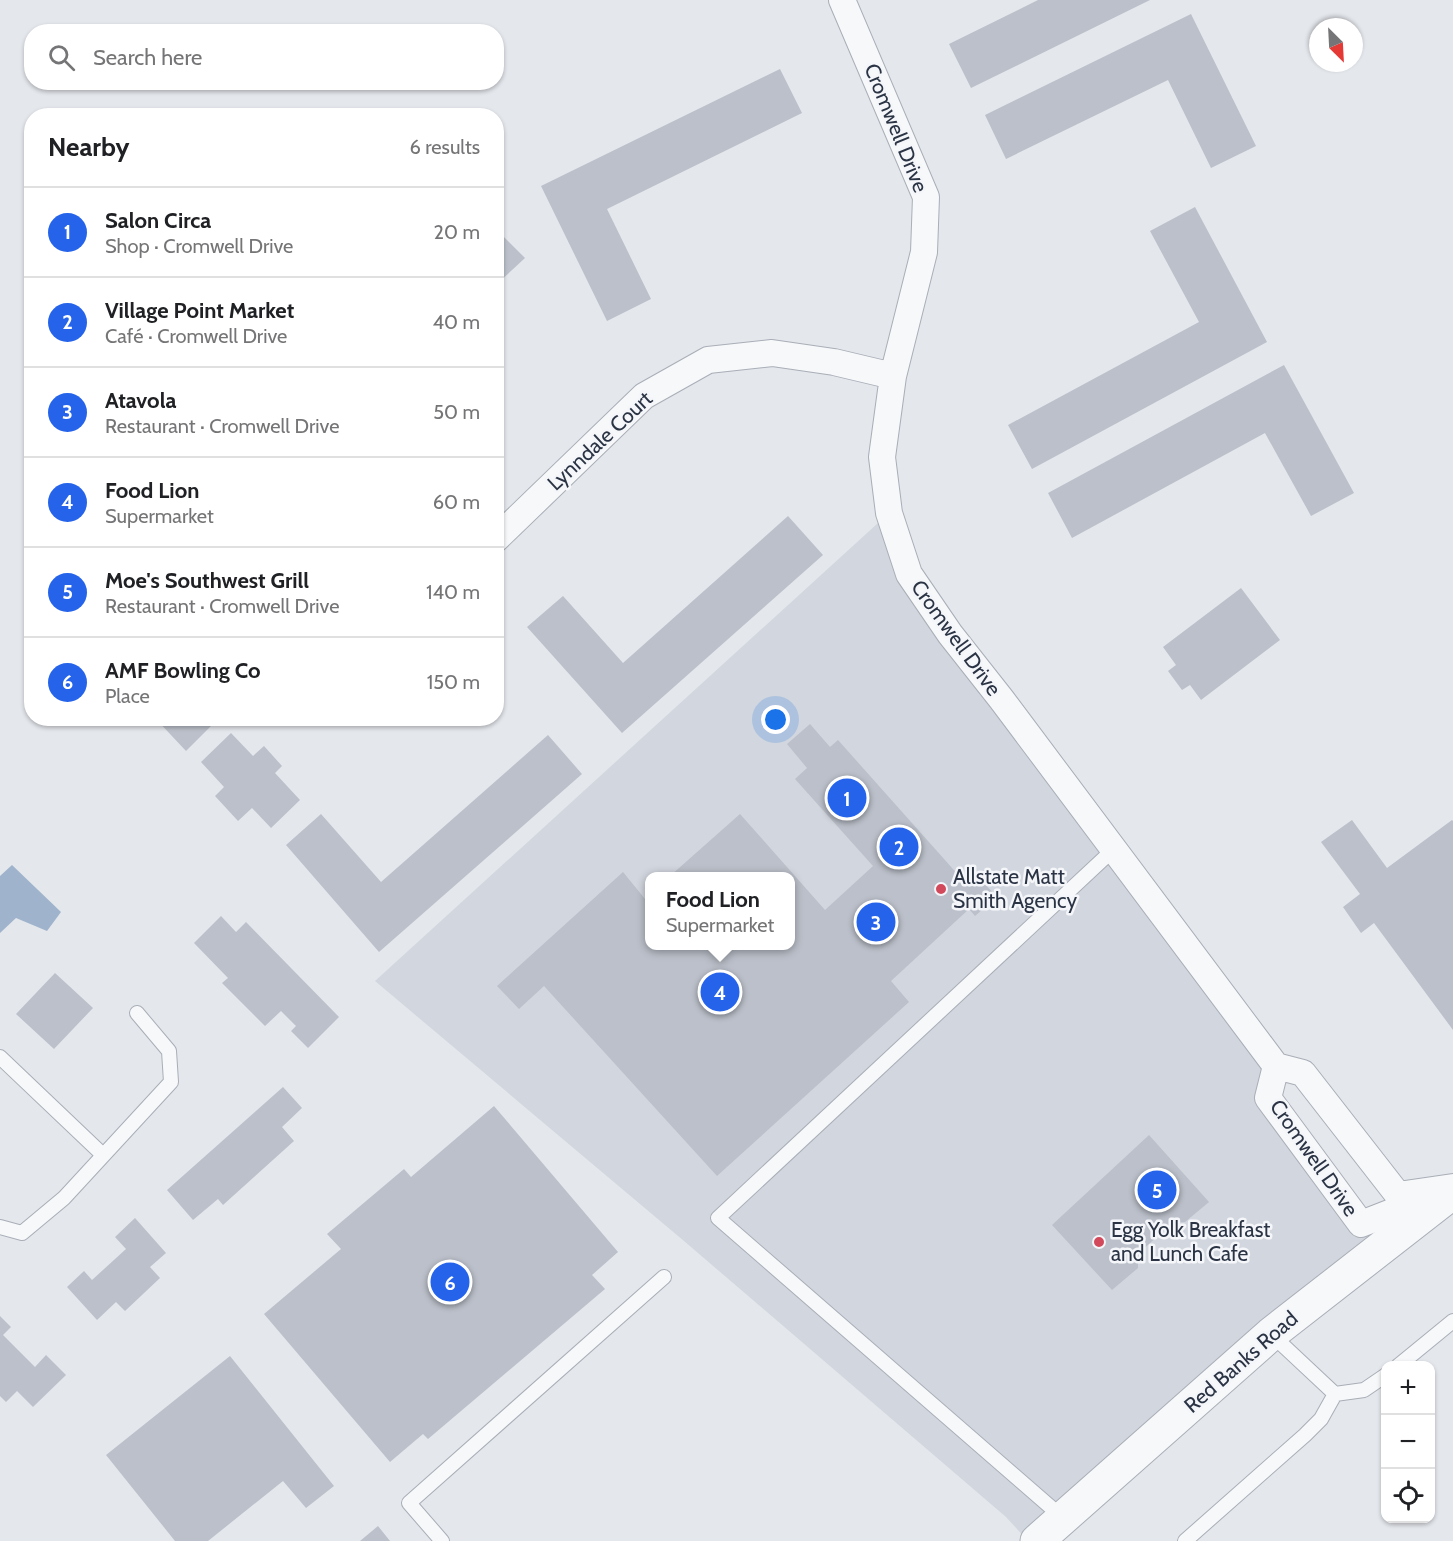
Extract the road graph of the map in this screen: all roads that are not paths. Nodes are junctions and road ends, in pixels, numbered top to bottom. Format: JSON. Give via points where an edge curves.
{"nodes":[{"id":1,"x":842,"y":0,"type":"edge"},
{"id":2,"x":892,"y":376,"type":"junction"},
{"id":3,"x":504,"y":530,"type":"edge"},
{"id":4,"x":1114,"y":849,"type":"junction"},
{"id":5,"x":137,"y":1012,"type":"dead end"},
{"id":6,"x":0,"y":1057,"type":"edge"},
{"id":7,"x":1276,"y":1066,"type":"junction"},
{"id":8,"x":103,"y":1155,"type":"junction"},
{"id":9,"x":1453,"y":1189,"type":"edge"},
{"id":10,"x":0,"y":1227,"type":"edge"},
{"id":11,"x":664,"y":1277,"type":"dead end"},
{"id":12,"x":1453,"y":1321,"type":"edge"},
{"id":13,"x":1271,"y":1334,"type":"junction"},
{"id":14,"x":1403,"y":1361,"type":"edge"},
{"id":15,"x":1381,"y":1378,"type":"edge"},
{"id":16,"x":1335,"y":1394,"type":"junction"},
{"id":17,"x":1062,"y":1517,"type":"junction"},
{"id":18,"x":442,"y":1541,"type":"edge"},
{"id":19,"x":1037,"y":1541,"type":"edge"},
{"id":20,"x":1185,"y":1541,"type":"edge"}],
"edges":[{"from":1,"to":2,"type":"street","name":"Cromwell Drive","via":[[926,197],[924,252]]},
{"from":2,"to":3,"type":"street","name":"Lynndale Court","via":[[772,353],[708,360],[644,396]]},
{"from":2,"to":4,"type":"street","name":"Cromwell Drive","via":[[882,457],[889,513],[909,574]]},
{"from":4,"to":7,"type":"street","name":"Cromwell Drive"},
{"from":4,"to":17,"type":"lane","via":[[718,1218]]},
{"from":5,"to":8,"type":"lane","via":[[169,1051],[171,1082]]},
{"from":6,"to":8,"type":"lane"},
{"from":7,"to":9,"type":"street","name":"Cromwell Drive","via":[[1303,1073],[1398,1195]]},
{"from":7,"to":9,"type":"street","name":"Cromwell Drive","via":[[1268,1098],[1361,1224]]},
{"from":8,"to":10,"type":"lane","via":[[64,1198],[22,1233]]},
{"from":9,"to":13,"type":"street","name":"Red Banks Road"},
{"from":11,"to":18,"type":"lane","via":[[409,1503]]},
{"from":12,"to":14,"type":"lane"},
{"from":13,"to":16,"type":"lane"},
{"from":13,"to":17,"type":"street","name":"Red Banks Road"},
{"from":15,"to":16,"type":"lane","via":[[1364,1390]]},
{"from":16,"to":20,"type":"lane","via":[[1321,1419],[1305,1435]]},
{"from":17,"to":19,"type":"street","name":"Red Banks Road"}]}
